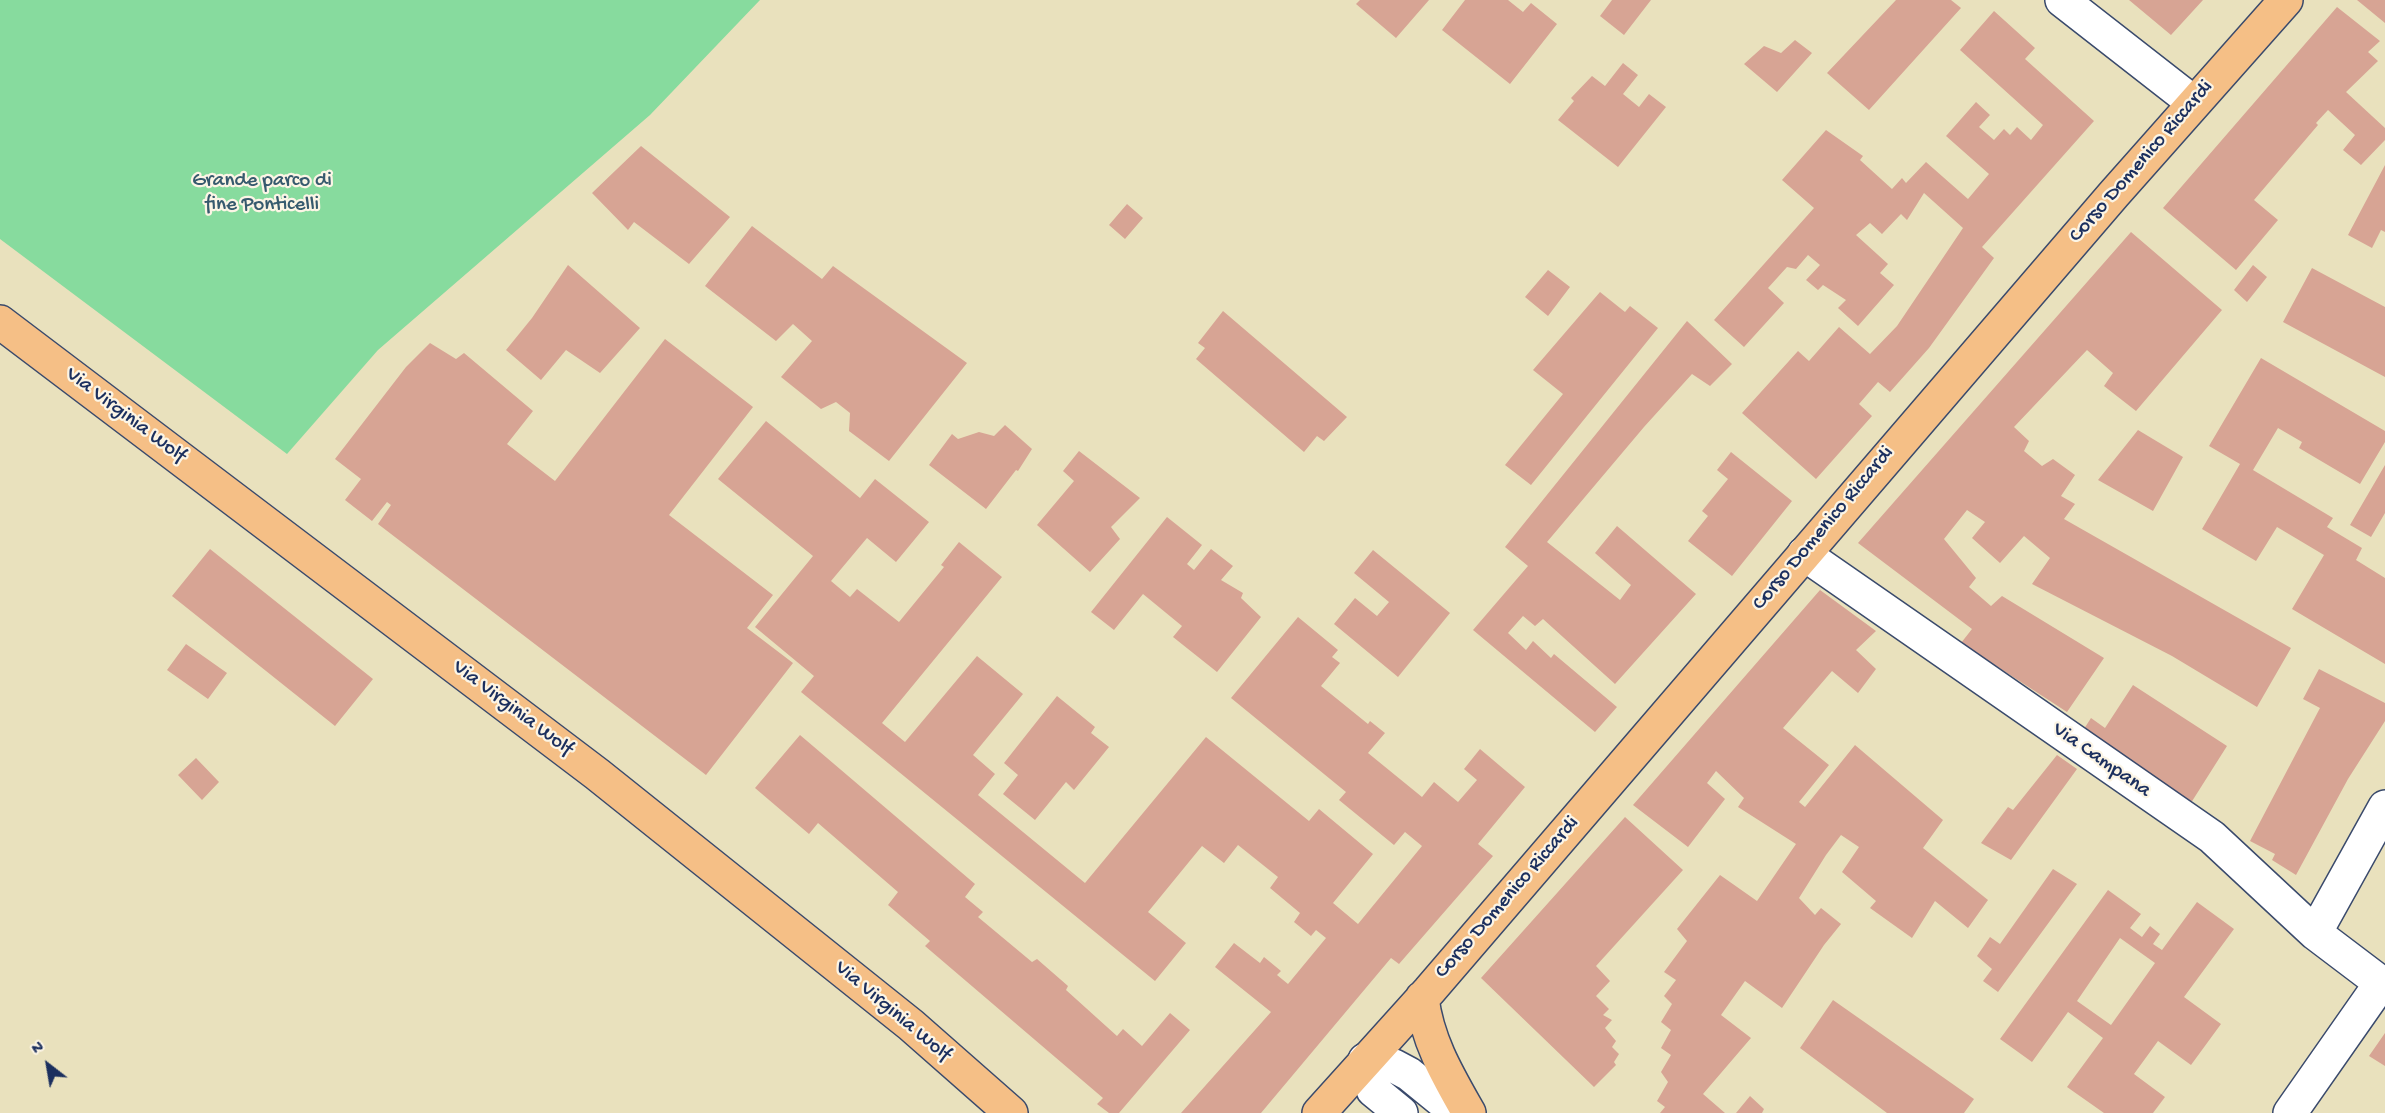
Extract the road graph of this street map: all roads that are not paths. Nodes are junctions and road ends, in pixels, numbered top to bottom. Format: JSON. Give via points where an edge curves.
{"nodes":[{"id":1,"x":2062,"y":0,"type":"edge"},
{"id":2,"x":2286,"y":0,"type":"edge"},
{"id":3,"x":2194,"y":103,"type":"junction"},
{"id":4,"x":0,"y":322,"type":"edge"},
{"id":5,"x":1804,"y":554,"type":"junction"},
{"id":6,"x":2385,"y":807,"type":"edge"},
{"id":7,"x":2376,"y":845,"type":"edge"},
{"id":8,"x":2315,"y":933,"type":"junction"},
{"id":9,"x":2383,"y":985,"type":"edge"},
{"id":10,"x":1422,"y":998,"type":"junction"},
{"id":11,"x":1365,"y":1060,"type":"junction"},
{"id":12,"x":1011,"y":1113,"type":"edge"},
{"id":13,"x":1319,"y":1113,"type":"edge"},
{"id":14,"x":1401,"y":1113,"type":"edge"},
{"id":15,"x":1457,"y":1113,"type":"edge"},
{"id":16,"x":1469,"y":1113,"type":"edge"},
{"id":17,"x":2290,"y":1113,"type":"edge"}],
"edges":[{"from":1,"to":3,"type":"street"},
{"from":2,"to":3,"type":"main road","name":"Corso Domenico Riccardi"},
{"from":3,"to":5,"type":"main road","name":"Corso Domenico Riccardi"},
{"from":4,"to":12,"type":"main road","name":"Via Virginia Wolf","via":[[597,774],[911,1025]]},
{"from":5,"to":8,"type":"street","name":"Via Campana","via":[[2212,837]]},
{"from":5,"to":10,"type":"main road","name":"Corso Domenico Riccardi"},
{"from":6,"to":7,"type":"street"},
{"from":7,"to":8,"type":"street"},
{"from":8,"to":9,"type":"street","name":"Via Campana"},
{"from":9,"to":17,"type":"street"},
{"from":10,"to":11,"type":"main road","name":"Corso Domenico Riccardi"},
{"from":10,"to":16,"type":"main road","via":[[1431,1041]]},
{"from":11,"to":13,"type":"main road","name":"Corso Domenico Riccardi"},
{"from":11,"to":14,"type":"street","via":[[1373,1089]]},
{"from":11,"to":15,"type":"street","via":[[1394,1066],[1409,1074]]}]}
